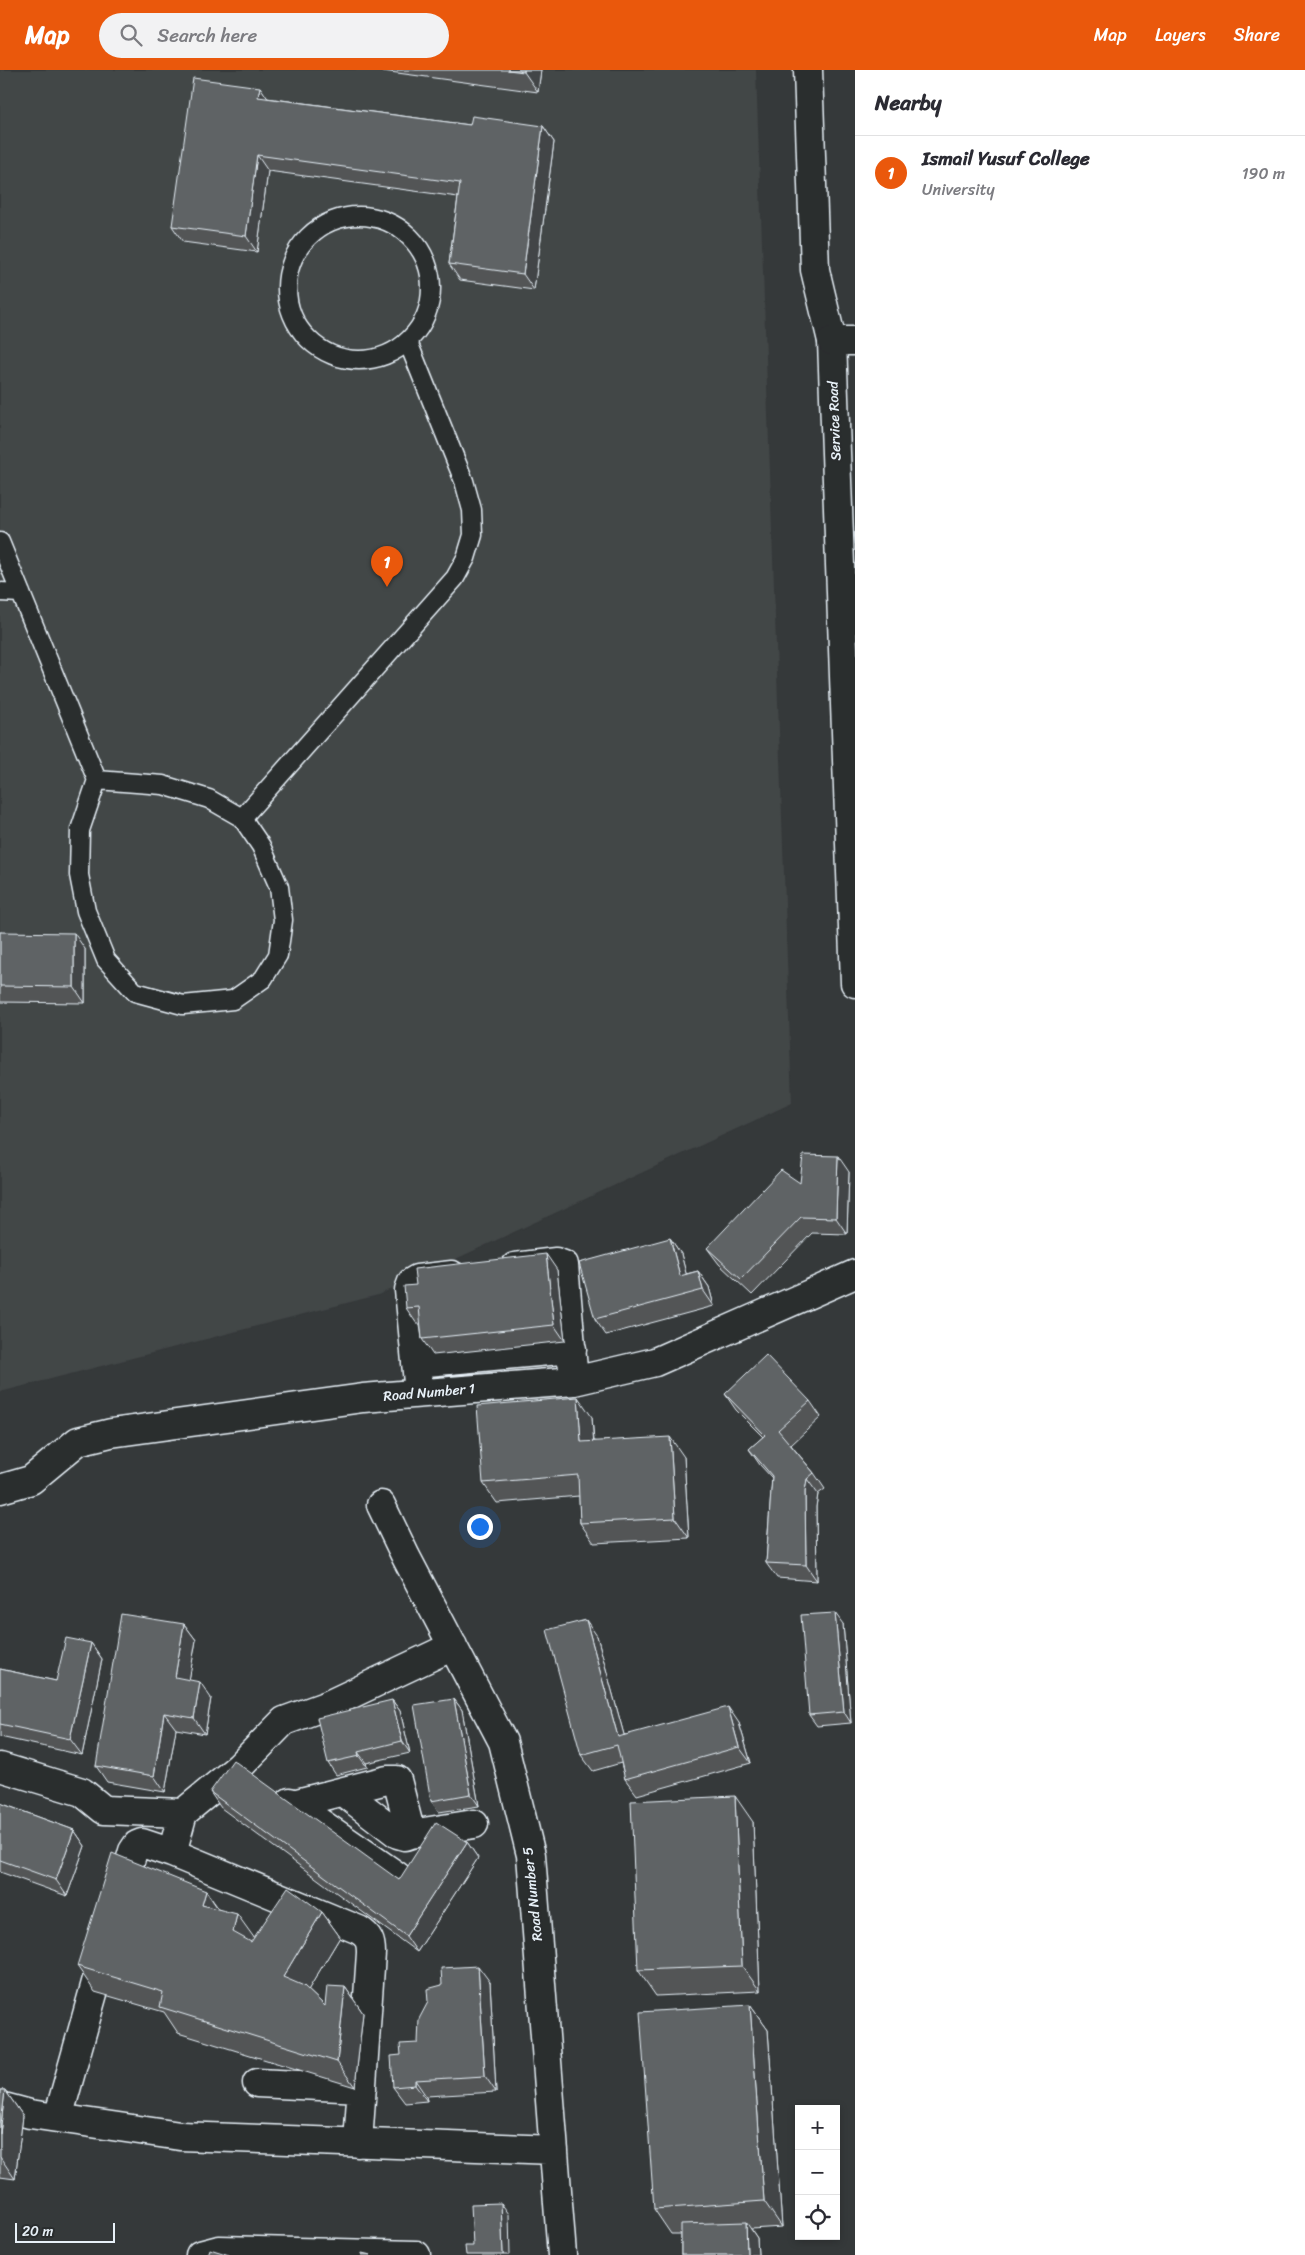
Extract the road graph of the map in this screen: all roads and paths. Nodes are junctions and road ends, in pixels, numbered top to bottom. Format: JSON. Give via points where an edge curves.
{"nodes":[{"id":1,"x":808,"y":70,"type":"edge"},
{"id":2,"x":843,"y":341,"type":"edge"},
{"id":3,"x":408,"y":342,"type":"junction"},
{"id":4,"x":0,"y":542,"type":"edge"},
{"id":5,"x":0,"y":592,"type":"edge"},
{"id":6,"x":21,"y":593,"type":"junction"},
{"id":7,"x":97,"y":780,"type":"junction"},
{"id":8,"x":242,"y":818,"type":"junction"},
{"id":9,"x":855,"y":983,"type":"edge"},
{"id":10,"x":855,"y":1274,"type":"edge"},
{"id":11,"x":572,"y":1349,"type":"junction"},
{"id":12,"x":416,"y":1363,"type":"junction"},
{"id":13,"x":574,"y":1381,"type":"junction"},
{"id":14,"x":419,"y":1393,"type":"junction"},
{"id":15,"x":0,"y":1490,"type":"edge"},
{"id":16,"x":382,"y":1505,"type":"dead end"},
{"id":17,"x":453,"y":1646,"type":"junction"},
{"id":18,"x":0,"y":1767,"type":"edge"},
{"id":19,"x":239,"y":1767,"type":"junction"},
{"id":20,"x":343,"y":1792,"type":"junction"},
{"id":21,"x":293,"y":1804,"type":"junction"},
{"id":22,"x":183,"y":1813,"type":"junction"},
{"id":23,"x":474,"y":1824,"type":"dead end"},
{"id":24,"x":411,"y":1834,"type":"junction"},
{"id":25,"x":172,"y":1853,"type":"junction"},
{"id":26,"x":397,"y":1876,"type":"edge"},
{"id":27,"x":257,"y":2083,"type":"dead end"},
{"id":28,"x":362,"y":2088,"type":"junction"},
{"id":29,"x":0,"y":2106,"type":"edge"},
{"id":30,"x":58,"y":2118,"type":"junction"},
{"id":31,"x":358,"y":2143,"type":"junction"},
{"id":32,"x":554,"y":2150,"type":"junction"},
{"id":33,"x":366,"y":2254,"type":"edge"},
{"id":34,"x":200,"y":2255,"type":"edge"},
{"id":35,"x":416,"y":2255,"type":"edge"},
{"id":36,"x":562,"y":2255,"type":"edge"}],
"edges":[{"from":1,"to":2,"type":"street","name":"Service Road","via":[[815,270]]},
{"from":2,"to":9,"type":"street","name":"Service Road"},
{"from":3,"to":3,"type":"lane","via":[[388,355],[364,361],[340,358],[318,348],[300,332],[290,310],[286,287],[291,263],[303,242],[320,226],[358,216],[390,222],[409,235],[424,254],[431,277],[431,301],[424,323]]},
{"from":3,"to":8,"type":"lane","via":[[470,503],[473,535],[466,558],[455,578]]},
{"from":4,"to":6,"type":"lane"},
{"from":5,"to":6,"type":"lane"},
{"from":6,"to":7,"type":"lane"},
{"from":7,"to":8,"type":"lane","via":[[164,785],[209,799]]},
{"from":7,"to":8,"type":"lane","via":[[80,830],[79,874],[86,911],[106,960],[135,992],[175,1003],[233,1000],[263,979],[278,955],[283,920],[278,887],[261,846]]},
{"from":10,"to":13,"type":"street","name":"Road Number 1","via":[[655,1362]]},
{"from":11,"to":12,"type":"street"},
{"from":11,"to":12,"type":"street","via":[[564,1265],[556,1262],[417,1279],[410,1285],[409,1296]]},
{"from":11,"to":13,"type":"street"},
{"from":12,"to":14,"type":"street"},
{"from":13,"to":14,"type":"street","name":"Road Number 1"},
{"from":14,"to":15,"type":"street","name":"Road Number 1","via":[[111,1433],[78,1442],[31,1480]]},
{"from":16,"to":17,"type":"street","name":"Road Number 5"},
{"from":17,"to":19,"type":"street","via":[[328,1705],[284,1721]]},
{"from":17,"to":32,"type":"street","name":"Road Number 5","via":[[503,1742],[531,1855]]},
{"from":18,"to":22,"type":"street","via":[[82,1792],[104,1810]]},
{"from":19,"to":21,"type":"street"},
{"from":19,"to":22,"type":"street"},
{"from":20,"to":21,"type":"street"},
{"from":20,"to":24,"type":"street","via":[[398,1834]]},
{"from":20,"to":24,"type":"street","via":[[397,1780]]},
{"from":21,"to":26,"type":"street"},
{"from":22,"to":25,"type":"street"},
{"from":23,"to":24,"type":"street"},
{"from":25,"to":28,"type":"street","via":[[366,1934],[372,1953]]},
{"from":25,"to":30,"type":"street","via":[[142,1843],[135,1847]]},
{"from":27,"to":28,"type":"street"},
{"from":28,"to":31,"type":"street"},
{"from":29,"to":30,"type":"street"},
{"from":30,"to":31,"type":"street","via":[[180,2136]]},
{"from":31,"to":32,"type":"street"},
{"from":32,"to":36,"type":"street","name":"Road Number 5"},
{"from":33,"to":34,"type":"street","via":[[219,2250]]},
{"from":33,"to":35,"type":"street"}]}
